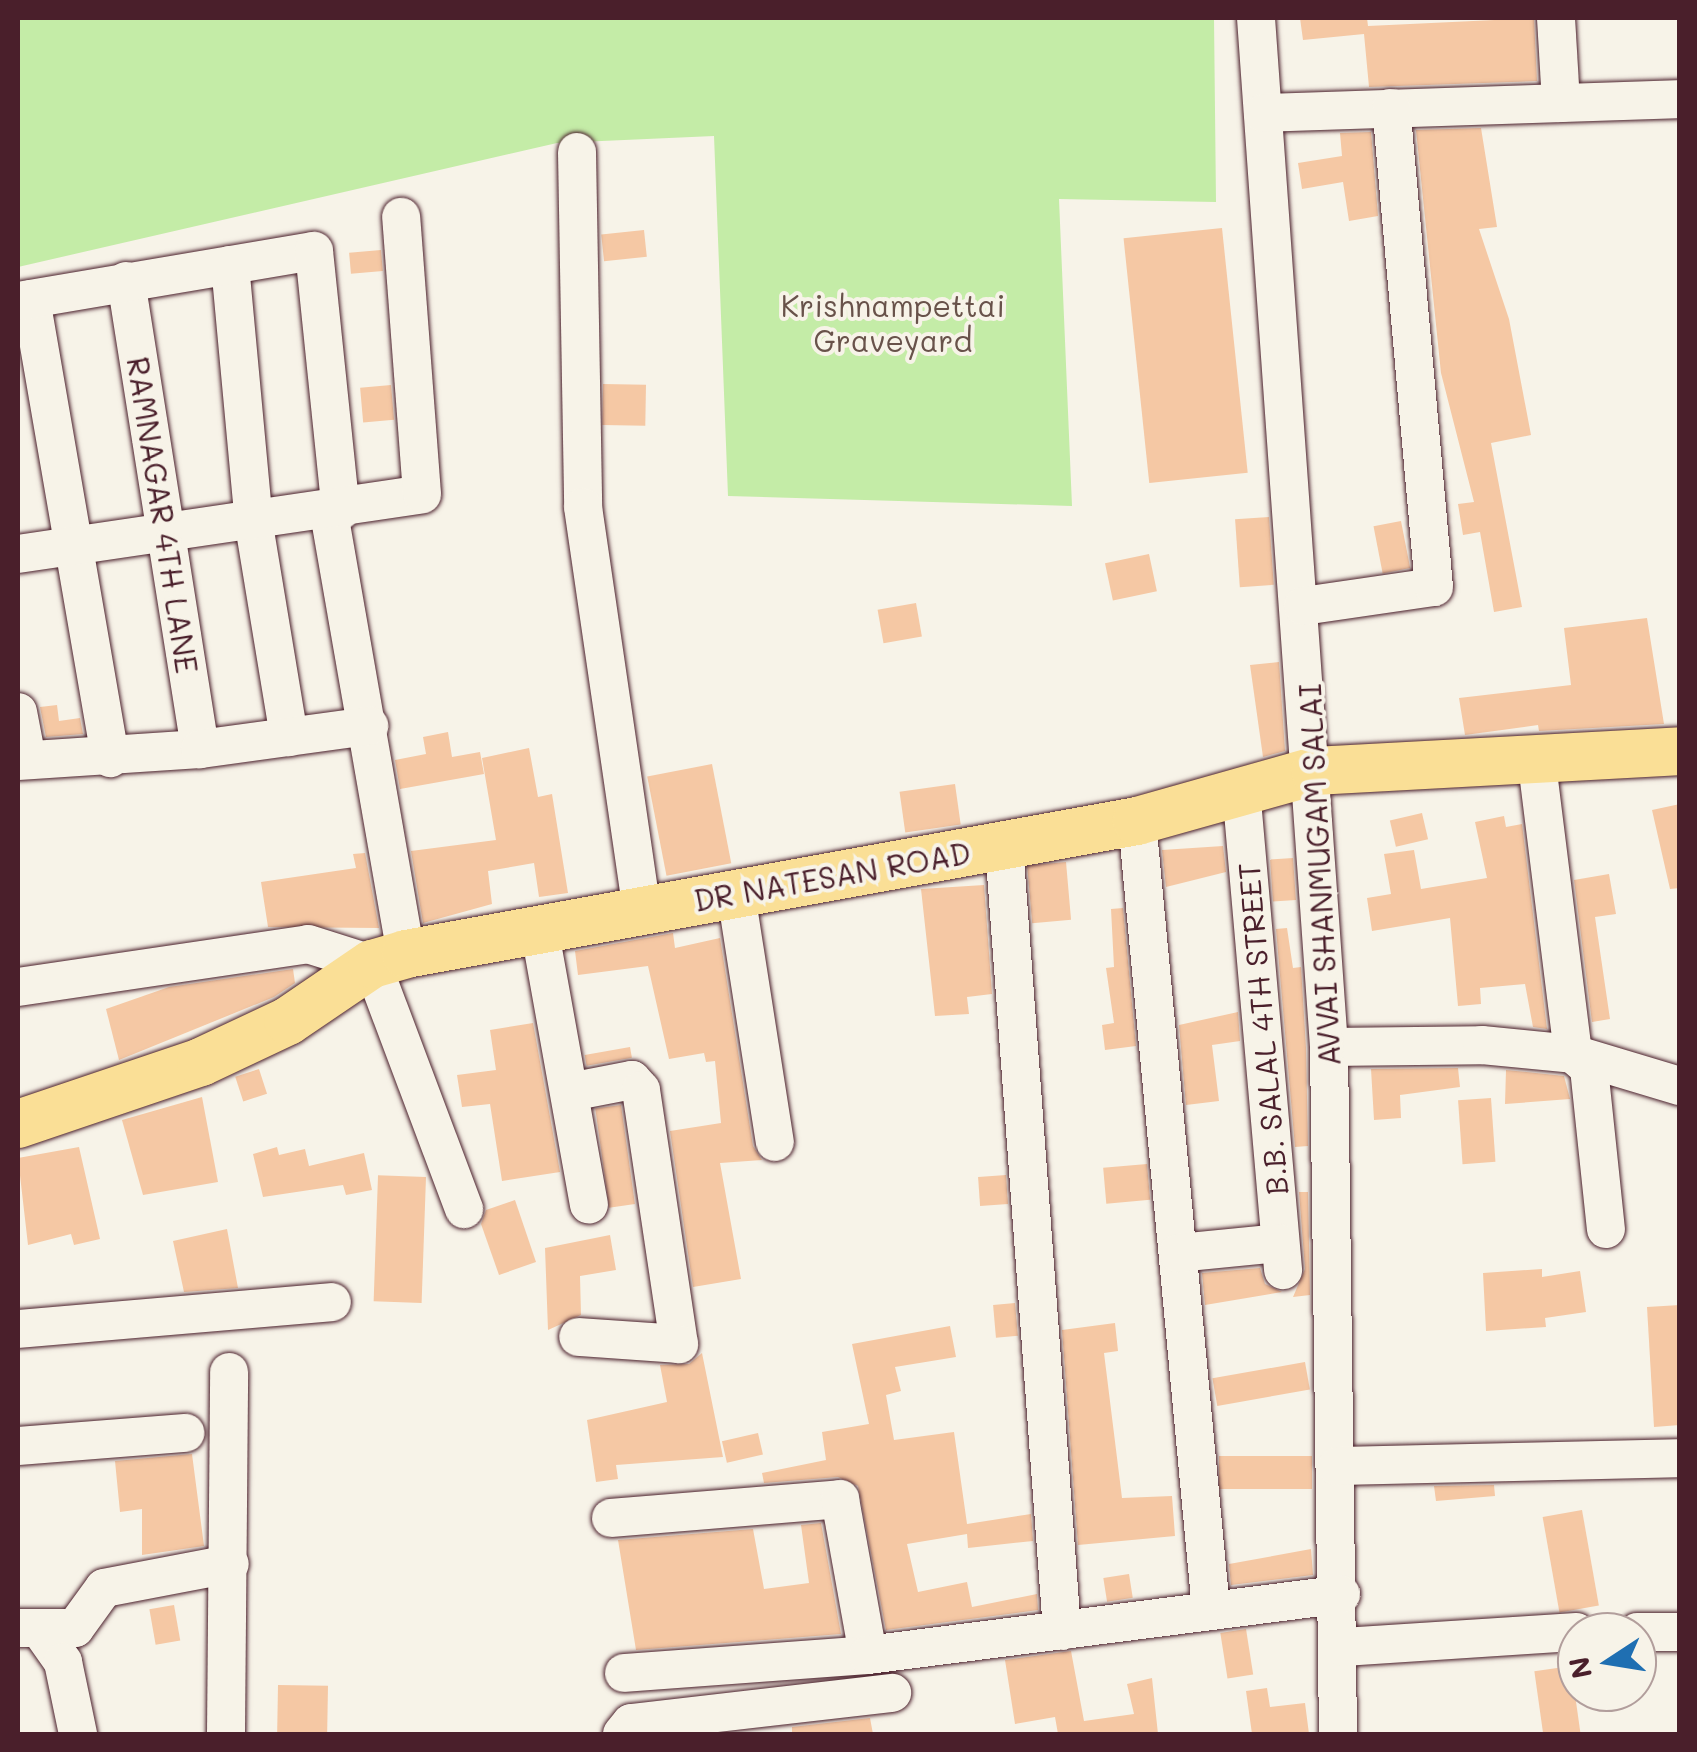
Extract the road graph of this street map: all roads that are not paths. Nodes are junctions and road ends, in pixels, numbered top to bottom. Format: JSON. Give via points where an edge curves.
{"nodes":[{"id":1,"x":1256,"y":18,"type":"edge"},
{"id":2,"x":1556,"y":18,"type":"edge"},
{"id":3,"x":1680,"y":99,"type":"edge"},
{"id":4,"x":1561,"y":103,"type":"junction"},
{"id":5,"x":1392,"y":108,"type":"junction"},
{"id":6,"x":1263,"y":113,"type":"junction"},
{"id":7,"x":577,"y":152,"type":"dead end"},
{"id":8,"x":401,"y":218,"type":"dead end"},
{"id":9,"x":230,"y":264,"type":"junction"},
{"id":10,"x":126,"y":281,"type":"junction"},
{"id":11,"x":24,"y":300,"type":"edge"},
{"id":12,"x":335,"y":512,"type":"junction"},
{"id":13,"x":254,"y":525,"type":"junction"},
{"id":14,"x":165,"y":533,"type":"junction"},
{"id":15,"x":76,"y":544,"type":"junction"},
{"id":16,"x":18,"y":554,"type":"edge"},
{"id":17,"x":1304,"y":606,"type":"junction"},
{"id":18,"x":18,"y":712,"type":"edge"},
{"id":19,"x":369,"y":726,"type":"junction"},
{"id":20,"x":289,"y":737,"type":"junction"},
{"id":21,"x":200,"y":749,"type":"junction"},
{"id":22,"x":1680,"y":751,"type":"edge"},
{"id":23,"x":1536,"y":756,"type":"junction"},
{"id":24,"x":110,"y":758,"type":"junction"},
{"id":25,"x":22,"y":760,"type":"edge"},
{"id":26,"x":1315,"y":771,"type":"junction"},
{"id":27,"x":1242,"y":788,"type":"junction"},
{"id":28,"x":1137,"y":820,"type":"junction"},
{"id":29,"x":1004,"y":846,"type":"junction"},
{"id":30,"x":736,"y":894,"type":"junction"},
{"id":31,"x":642,"y":910,"type":"junction"},
{"id":32,"x":539,"y":927,"type":"junction"},
{"id":33,"x":389,"y":959,"type":"junction"},
{"id":34,"x":18,"y":987,"type":"edge"},
{"id":35,"x":1329,"y":1047,"type":"junction"},
{"id":36,"x":1574,"y":1054,"type":"junction"},
{"id":37,"x":1680,"y":1086,"type":"edge"},
{"id":38,"x":570,"y":1092,"type":"junction"},
{"id":39,"x":18,"y":1124,"type":"edge"},
{"id":40,"x":775,"y":1142,"type":"dead end"},
{"id":41,"x":589,"y":1205,"type":"dead end"},
{"id":42,"x":464,"y":1209,"type":"dead end"},
{"id":43,"x":1606,"y":1229,"type":"dead end"},
{"id":44,"x":1178,"y":1253,"type":"junction"},
{"id":45,"x":332,"y":1302,"type":"dead end"},
{"id":46,"x":18,"y":1329,"type":"edge"},
{"id":47,"x":578,"y":1337,"type":"dead end"},
{"id":48,"x":229,"y":1372,"type":"dead end"},
{"id":49,"x":185,"y":1433,"type":"dead end"},
{"id":50,"x":18,"y":1446,"type":"edge"},
{"id":51,"x":1680,"y":1458,"type":"edge"},
{"id":52,"x":1337,"y":1466,"type":"junction"},
{"id":53,"x":611,"y":1518,"type":"dead end"},
{"id":54,"x":230,"y":1564,"type":"junction"},
{"id":55,"x":1341,"y":1594,"type":"junction"},
{"id":56,"x":1211,"y":1609,"type":"junction"},
{"id":57,"x":28,"y":1628,"type":"edge"},
{"id":58,"x":1062,"y":1631,"type":"junction"},
{"id":59,"x":1557,"y":1633,"type":"edge"},
{"id":60,"x":1343,"y":1647,"type":"junction"},
{"id":61,"x":868,"y":1655,"type":"junction"},
{"id":62,"x":624,"y":1673,"type":"dead end"},
{"id":63,"x":892,"y":1692,"type":"dead end"},
{"id":64,"x":78,"y":1734,"type":"edge"},
{"id":65,"x":226,"y":1734,"type":"edge"},
{"id":66,"x":622,"y":1734,"type":"edge"},
{"id":67,"x":1338,"y":1734,"type":"edge"}],
"edges":[{"from":1,"to":6,"type":"street","name":"AVVAI SHANMUGAM SALAI"},
{"from":2,"to":4,"type":"street"},
{"from":3,"to":4,"type":"street"},
{"from":4,"to":5,"type":"street"},
{"from":5,"to":6,"type":"street"},
{"from":5,"to":17,"type":"street","via":[[1434,587]]},
{"from":6,"to":17,"type":"street","name":"AVVAI SHANMUGAM SALAI"},
{"from":7,"to":31,"type":"street","via":[[583,507]]},
{"from":8,"to":12,"type":"street","via":[[422,494]]},
{"from":9,"to":10,"type":"street"},
{"from":9,"to":12,"type":"street","via":[[314,251]]},
{"from":9,"to":13,"type":"street"},
{"from":10,"to":11,"type":"street"},
{"from":10,"to":14,"type":"street","name":"RAMNAGAR 4TH LANE"},
{"from":11,"to":15,"type":"street"},
{"from":12,"to":13,"type":"street"},
{"from":12,"to":19,"type":"street"},
{"from":13,"to":14,"type":"street"},
{"from":13,"to":20,"type":"street"},
{"from":14,"to":15,"type":"street"},
{"from":14,"to":21,"type":"street","name":"RAMNAGAR 4TH LANE"},
{"from":15,"to":16,"type":"street"},
{"from":15,"to":24,"type":"street"},
{"from":17,"to":26,"type":"street","name":"AVVAI SHANMUGAM SALAI"},
{"from":18,"to":25,"type":"street"},
{"from":19,"to":20,"type":"street"},
{"from":19,"to":33,"type":"street"},
{"from":20,"to":21,"type":"street"},
{"from":21,"to":24,"type":"street"},
{"from":22,"to":23,"type":"main road","name":"DR NATESAN ROAD"},
{"from":23,"to":26,"type":"main road","name":"DR NATESAN ROAD"},
{"from":23,"to":36,"type":"street"},
{"from":24,"to":25,"type":"street"},
{"from":26,"to":27,"type":"main road","name":"DR NATESAN ROAD"},
{"from":26,"to":35,"type":"street","name":"AVVAI SHANMUGAM SALAI"},
{"from":27,"to":28,"type":"main road","name":"DR NATESAN ROAD"},
{"from":27,"to":44,"type":"street","name":"B.B. SALAL 4TH STREET","via":[[1282,1256]]},
{"from":28,"to":29,"type":"main road","name":"DR NATESAN ROAD"},
{"from":28,"to":44,"type":"street"},
{"from":29,"to":30,"type":"main road","name":"DR NATESAN ROAD"},
{"from":29,"to":58,"type":"street"},
{"from":30,"to":31,"type":"main road","name":"DR NATESAN ROAD"},
{"from":30,"to":40,"type":"street"},
{"from":31,"to":32,"type":"main road","name":"DR NATESAN ROAD"},
{"from":32,"to":33,"type":"main road","name":"DR NATESAN ROAD"},
{"from":32,"to":38,"type":"street"},
{"from":33,"to":34,"type":"street","via":[[308,944]]},
{"from":33,"to":39,"type":"main road","name":"DR NATESAN ROAD","via":[[288,1021],[201,1062]]},
{"from":33,"to":42,"type":"street"},
{"from":35,"to":36,"type":"street","via":[[1482,1045]]},
{"from":35,"to":52,"type":"street","name":"AVVAI SHANMUGAM SALAI"},
{"from":36,"to":37,"type":"street"},
{"from":36,"to":43,"type":"street","via":[[1589,1068]]},
{"from":38,"to":41,"type":"street"},
{"from":38,"to":47,"type":"street","via":[[632,1080],[641,1090],[679,1344]]},
{"from":44,"to":56,"type":"street"},
{"from":45,"to":46,"type":"street"},
{"from":48,"to":54,"type":"street"},
{"from":49,"to":50,"type":"street"},
{"from":51,"to":52,"type":"street"},
{"from":52,"to":55,"type":"street","name":"AVVAI SHANMUGAM SALAI"},
{"from":53,"to":61,"type":"street","via":[[840,1499]]},
{"from":54,"to":57,"type":"street","via":[[104,1588],[75,1628]]},
{"from":54,"to":65,"type":"street"},
{"from":55,"to":56,"type":"street"},
{"from":55,"to":60,"type":"street","name":"AVVAI SHANMUGAM SALAI"},
{"from":56,"to":58,"type":"street"},
{"from":57,"to":64,"type":"street","via":[[63,1662]]},
{"from":58,"to":61,"type":"street"},
{"from":59,"to":60,"type":"street"},
{"from":60,"to":67,"type":"street","name":"AVVAI SHANMUGAM SALAI"},
{"from":61,"to":62,"type":"street"},
{"from":63,"to":66,"type":"street","via":[[631,1724]]}]}
